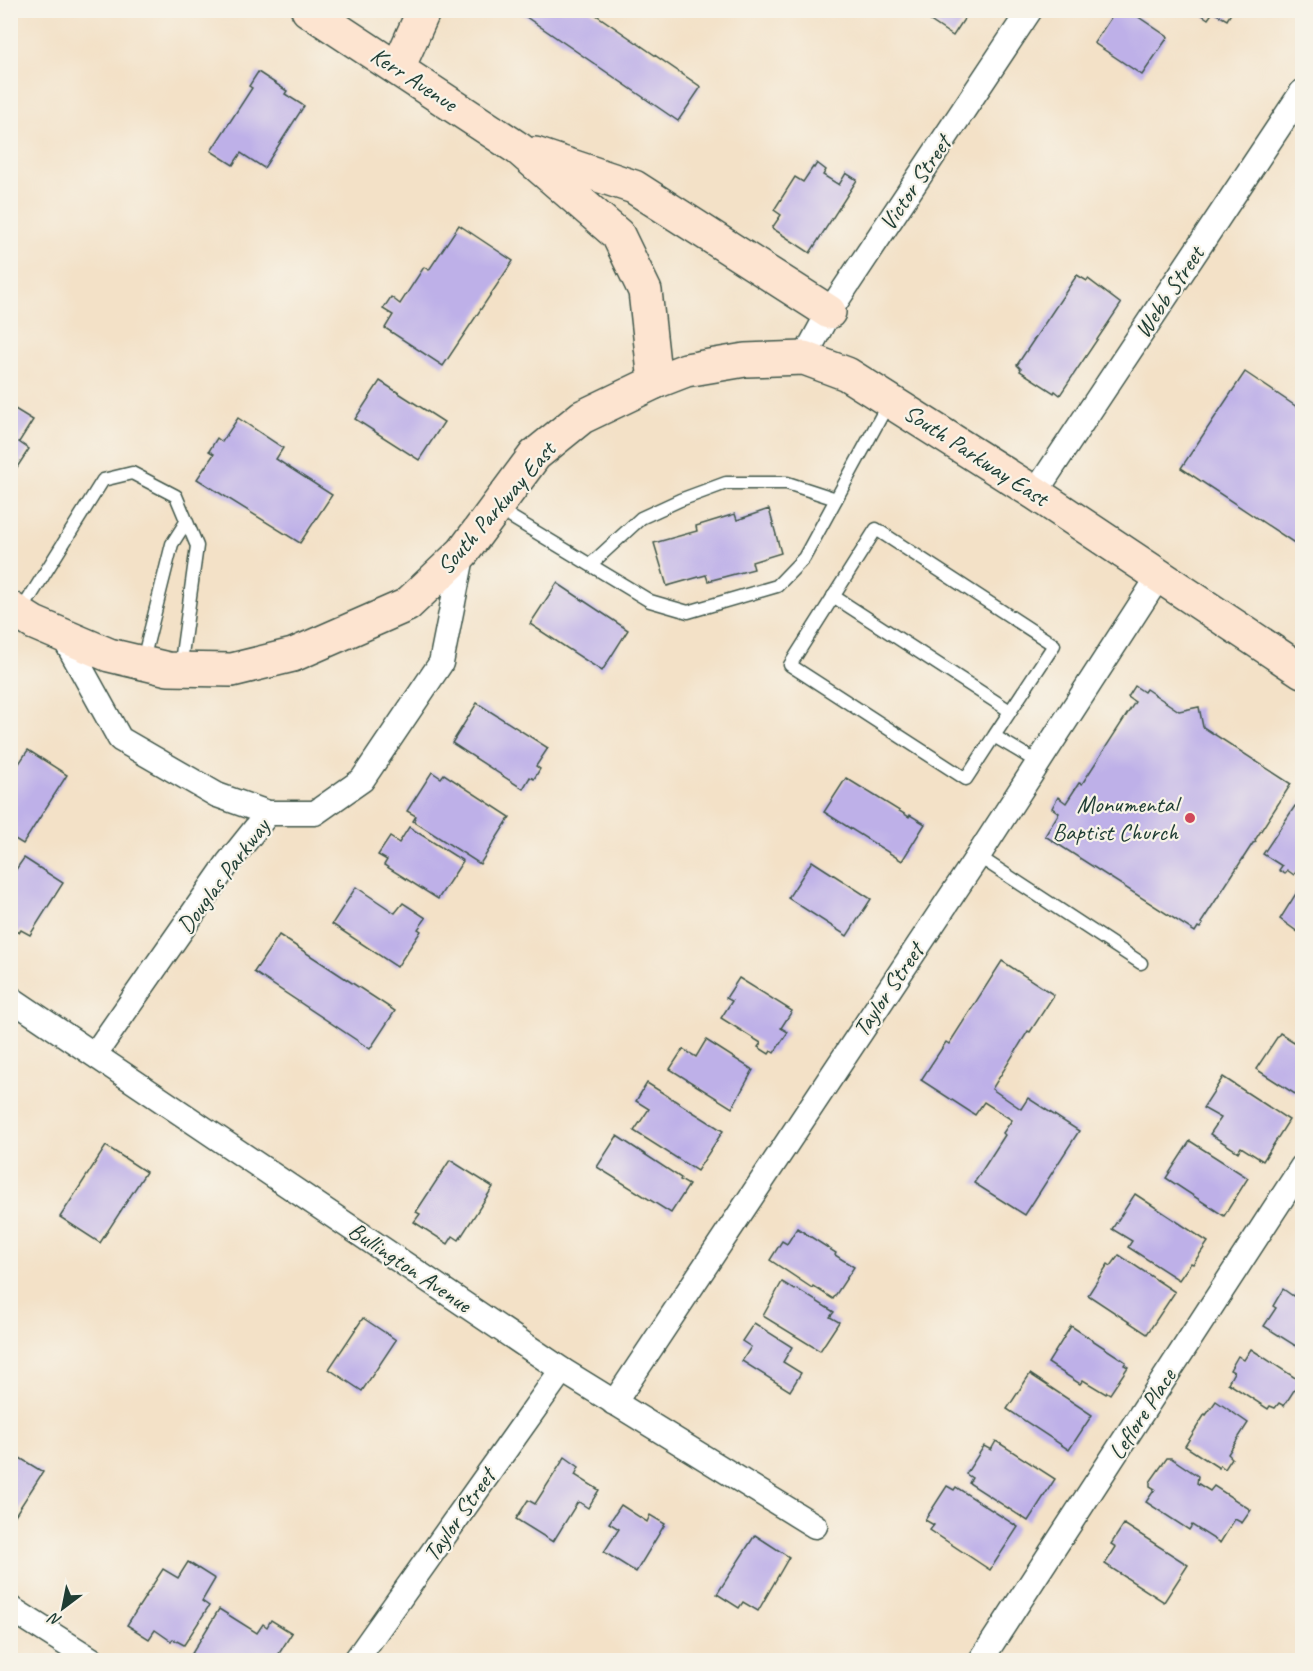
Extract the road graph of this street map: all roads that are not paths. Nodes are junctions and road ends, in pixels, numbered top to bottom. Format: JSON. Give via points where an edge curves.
{"nodes":[{"id":1,"x":308,"y":10,"type":"edge"},
{"id":2,"x":424,"y":10,"type":"edge"},
{"id":3,"x":1030,"y":10,"type":"edge"},
{"id":4,"x":398,"y":68,"type":"junction"},
{"id":5,"x":1302,"y":92,"type":"edge"},
{"id":6,"x":519,"y":149,"type":"junction"},
{"id":7,"x":829,"y":312,"type":"junction"},
{"id":8,"x":804,"y":358,"type":"junction"},
{"id":9,"x":655,"y":382,"type":"junction"},
{"id":10,"x":890,"y":401,"type":"junction"},
{"id":11,"x":1035,"y":493,"type":"junction"},
{"id":12,"x":836,"y":499,"type":"junction"},
{"id":13,"x":494,"y":507,"type":"junction"},
{"id":14,"x":186,"y":522,"type":"junction"},
{"id":15,"x":463,"y":552,"type":"junction"},
{"id":16,"x":591,"y":564,"type":"junction"},
{"id":17,"x":1160,"y":576,"type":"junction"},
{"id":18,"x":833,"y":596,"type":"junction"},
{"id":19,"x":15,"y":610,"type":"edge"},
{"id":20,"x":63,"y":636,"type":"junction"},
{"id":21,"x":142,"y":663,"type":"junction"},
{"id":22,"x":180,"y":669,"type":"junction"},
{"id":23,"x":1302,"y":671,"type":"edge"},
{"id":24,"x":1010,"y":711,"type":"junction"},
{"id":25,"x":994,"y":736,"type":"junction"},
{"id":26,"x":1039,"y":763,"type":"junction"},
{"id":27,"x":268,"y":813,"type":"junction"},
{"id":28,"x":978,"y":856,"type":"junction"},
{"id":29,"x":1140,"y":963,"type":"dead end"},
{"id":30,"x":10,"y":998,"type":"edge"},
{"id":31,"x":95,"y":1054,"type":"junction"},
{"id":32,"x":1302,"y":1167,"type":"edge"},
{"id":33,"x":561,"y":1370,"type":"junction"},
{"id":34,"x":615,"y":1403,"type":"junction"},
{"id":35,"x":815,"y":1526,"type":"dead end"},
{"id":36,"x":10,"y":1608,"type":"edge"},
{"id":37,"x":92,"y":1660,"type":"edge"},
{"id":38,"x":356,"y":1660,"type":"edge"},
{"id":39,"x":981,"y":1660,"type":"edge"}],
"edges":[{"from":1,"to":4,"type":"main road","name":"Kerr Avenue"},
{"from":2,"to":4,"type":"main road"},
{"from":3,"to":7,"type":"street","name":"Victor Street"},
{"from":4,"to":6,"type":"main road","name":"Kerr Avenue"},
{"from":5,"to":11,"type":"street","name":"Webb Street"},
{"from":6,"to":7,"type":"main road","via":[[634,187]]},
{"from":6,"to":9,"type":"main road","via":[[618,235],[645,291]]},
{"from":7,"to":8,"type":"street","name":"Victor Street"},
{"from":8,"to":9,"type":"main road","name":"South Parkway East","via":[[745,360],[686,370]]},
{"from":8,"to":10,"type":"main road","name":"South Parkway East","via":[[847,374]]},
{"from":9,"to":13,"type":"main road","name":"South Parkway East","via":[[582,417],[535,455]]},
{"from":10,"to":11,"type":"main road","name":"South Parkway East"},
{"from":10,"to":12,"type":"lane"},
{"from":11,"to":17,"type":"main road","name":"South Parkway East"},
{"from":12,"to":16,"type":"lane","via":[[787,483],[726,483],[641,518]]},
{"from":12,"to":16,"type":"lane","via":[[804,558],[777,586],[688,612],[650,601]]},
{"from":13,"to":15,"type":"main road","name":"South Parkway East"},
{"from":13,"to":16,"type":"lane"},
{"from":14,"to":19,"type":"lane","via":[[176,496],[132,473],[103,480]]},
{"from":14,"to":21,"type":"lane","via":[[172,544]]},
{"from":14,"to":22,"type":"lane","via":[[197,546]]},
{"from":15,"to":22,"type":"main road","name":"South Parkway East","via":[[407,605],[293,655],[232,670]]},
{"from":15,"to":27,"type":"street","name":"Douglas Parkway","via":[[441,663],[362,780],[315,813]]},
{"from":17,"to":23,"type":"main road","name":"South Parkway East"},
{"from":17,"to":26,"type":"street","name":"Taylor Street"},
{"from":18,"to":24,"type":"lane"},
{"from":18,"to":24,"type":"lane","via":[[876,529],[1053,645]]},
{"from":18,"to":25,"type":"lane","via":[[790,664],[966,779]]},
{"from":19,"to":20,"type":"main road","name":"South Parkway East"},
{"from":20,"to":21,"type":"main road","name":"South Parkway East","via":[[109,655]]},
{"from":20,"to":27,"type":"street","via":[[120,739],[217,795]]},
{"from":21,"to":22,"type":"main road","name":"South Parkway East"},
{"from":24,"to":25,"type":"lane"},
{"from":25,"to":26,"type":"lane"},
{"from":26,"to":28,"type":"street","name":"Taylor Street"},
{"from":27,"to":31,"type":"street","name":"Douglas Parkway","via":[[228,863]]},
{"from":28,"to":29,"type":"lane"},
{"from":28,"to":34,"type":"street","name":"Taylor Street"},
{"from":30,"to":31,"type":"street","name":"Bullington Avenue"},
{"from":31,"to":33,"type":"street","name":"Bullington Avenue"},
{"from":32,"to":39,"type":"street","name":"Leflore Place"},
{"from":33,"to":34,"type":"street","name":"Bullington Avenue"},
{"from":33,"to":38,"type":"street","name":"Taylor Street"},
{"from":34,"to":35,"type":"street","name":"Bullington Avenue"},
{"from":36,"to":37,"type":"street"}]}
